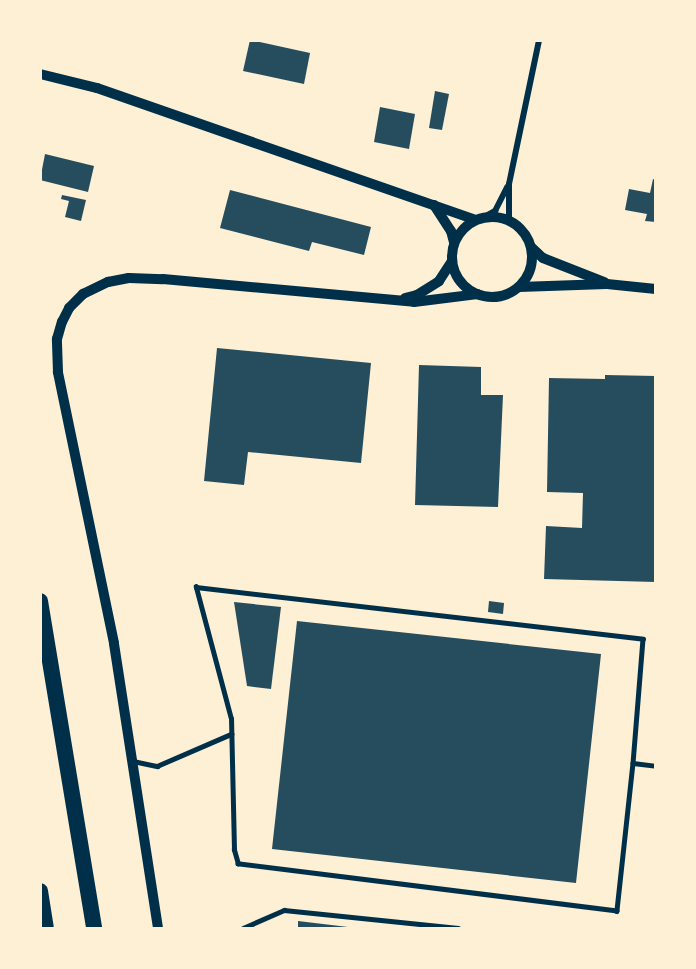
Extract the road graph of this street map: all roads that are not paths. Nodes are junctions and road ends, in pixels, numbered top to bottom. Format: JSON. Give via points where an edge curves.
{"nodes":[{"id":1,"x":539,"y":40,"type":"edge"},
{"id":2,"x":40,"y":74,"type":"edge"},
{"id":3,"x":509,"y":184,"type":"junction"},
{"id":4,"x":434,"y":205,"type":"junction"},
{"id":5,"x":480,"y":218,"type":"junction"},
{"id":6,"x":509,"y":220,"type":"junction"},
{"id":7,"x":454,"y":242,"type":"junction"},
{"id":8,"x":531,"y":247,"type":"junction"},
{"id":9,"x":452,"y":261,"type":"junction"},
{"id":10,"x":607,"y":284,"type":"junction"},
{"id":11,"x":519,"y":286,"type":"junction"},
{"id":12,"x":656,"y":290,"type":"edge"},
{"id":13,"x":478,"y":294,"type":"junction"},
{"id":14,"x":393,"y":300,"type":"junction"},
{"id":15,"x":40,"y":601,"type":"edge"},
{"id":16,"x":231,"y":734,"type":"junction"},
{"id":17,"x":133,"y":761,"type":"junction"},
{"id":18,"x":633,"y":764,"type":"junction"},
{"id":19,"x":656,"y":766,"type":"edge"},
{"id":20,"x":40,"y":891,"type":"edge"},
{"id":21,"x":46,"y":928,"type":"edge"},
{"id":22,"x":94,"y":928,"type":"edge"},
{"id":23,"x":158,"y":928,"type":"edge"},
{"id":24,"x":243,"y":928,"type":"edge"},
{"id":25,"x":458,"y":928,"type":"edge"}],
"edges":[{"from":1,"to":3,"type":"street"},
{"from":2,"to":4,"type":"street","via":[[98,88]]},
{"from":3,"to":5,"type":"street","via":[[495,211]]},
{"from":3,"to":6,"type":"street"},
{"from":4,"to":5,"type":"street"},
{"from":4,"to":7,"type":"street"},
{"from":5,"to":6,"type":"street"},
{"from":5,"to":7,"type":"street","via":[[463,229]]},
{"from":6,"to":8,"type":"street","via":[[523,231]]},
{"from":7,"to":9,"type":"street"},
{"from":8,"to":10,"type":"street","via":[[543,258]]},
{"from":8,"to":11,"type":"street","via":[[530,268]]},
{"from":9,"to":13,"type":"street","via":[[460,281]]},
{"from":9,"to":14,"type":"street","via":[[440,281],[417,295]]},
{"from":10,"to":11,"type":"street"},
{"from":10,"to":12,"type":"street"},
{"from":11,"to":13,"type":"street","via":[[503,295]]},
{"from":13,"to":14,"type":"street","via":[[414,302]]},
{"from":14,"to":17,"type":"street","via":[[129,278],[82,294],[69,308],[57,339],[58,372],[114,643]]},
{"from":15,"to":22,"type":"highway"},
{"from":16,"to":17,"type":"lane","via":[[157,766]]},
{"from":16,"to":18,"type":"lane","via":[[234,850],[238,864],[617,910]]},
{"from":16,"to":18,"type":"lane","via":[[231,719],[196,587],[643,639]]},
{"from":17,"to":23,"type":"street"},
{"from":18,"to":19,"type":"lane"},
{"from":20,"to":21,"type":"highway"},
{"from":24,"to":25,"type":"lane","via":[[284,910]]}]}
